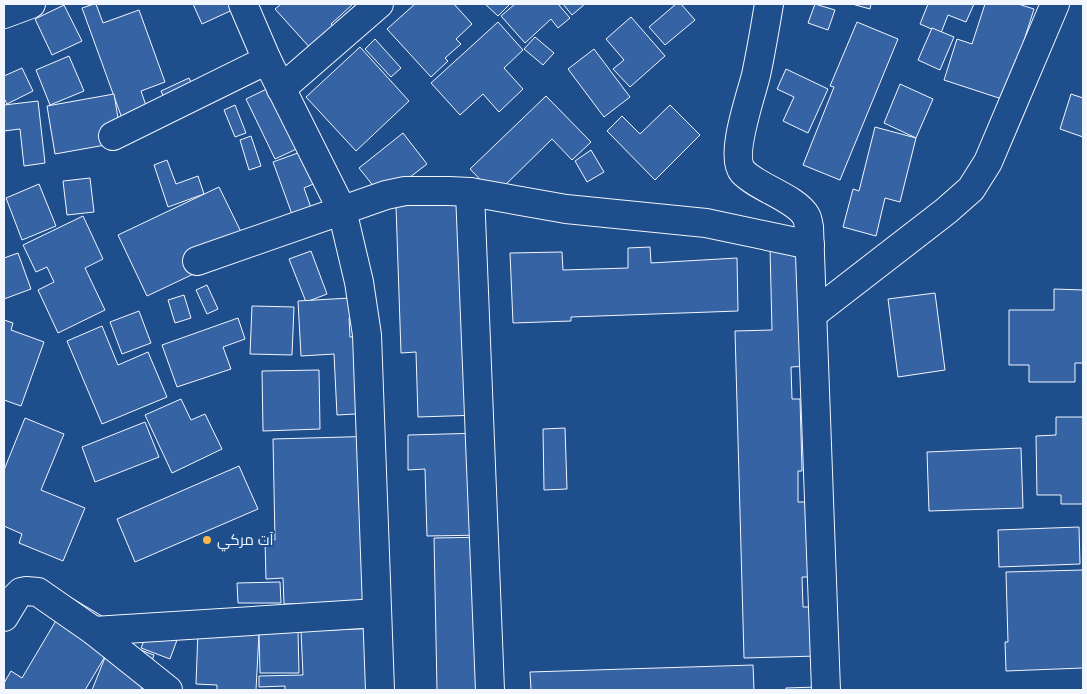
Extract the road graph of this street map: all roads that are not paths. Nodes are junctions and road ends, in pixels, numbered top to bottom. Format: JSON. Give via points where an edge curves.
{"nodes":[{"id":1,"x":31,"y":4,"type":"edge"},
{"id":2,"x":243,"y":4,"type":"edge"},
{"id":3,"x":379,"y":4,"type":"edge"},
{"id":4,"x":769,"y":4,"type":"edge"},
{"id":5,"x":1055,"y":4,"type":"edge"},
{"id":6,"x":4,"y":14,"type":"edge"},
{"id":7,"x":267,"y":60,"type":"junction"},
{"id":8,"x":282,"y":88,"type":"junction"},
{"id":9,"x":113,"y":136,"type":"dead end"},
{"id":10,"x":470,"y":192,"type":"junction"},
{"id":11,"x":342,"y":210,"type":"junction"},
{"id":12,"x":810,"y":245,"type":"junction"},
{"id":13,"x":197,"y":261,"type":"dead end"},
{"id":14,"x":813,"y":314,"type":"junction"},
{"id":15,"x":377,"y":613,"type":"junction"},
{"id":16,"x":4,"y":617,"type":"edge"},
{"id":17,"x":94,"y":631,"type":"junction"},
{"id":18,"x":168,"y":690,"type":"edge"},
{"id":19,"x":380,"y":690,"type":"edge"},
{"id":20,"x":490,"y":690,"type":"edge"},
{"id":21,"x":826,"y":690,"type":"edge"}],
"edges":[{"from":1,"to":6,"type":"street"},
{"from":2,"to":7,"type":"street"},
{"from":3,"to":8,"type":"street"},
{"from":4,"to":12,"type":"street","via":[[756,75],[741,130],[738,161],[743,172],[798,206],[806,216]]},
{"from":5,"to":14,"type":"street","via":[[988,162],[971,189],[946,212]]},
{"from":7,"to":8,"type":"street"},
{"from":7,"to":9,"type":"street"},
{"from":8,"to":11,"type":"street"},
{"from":10,"to":11,"type":"street","via":[[405,191],[386,194]]},
{"from":10,"to":12,"type":"street","via":[[566,209],[706,223]]},
{"from":10,"to":20,"type":"street"},
{"from":11,"to":13,"type":"street"},
{"from":11,"to":15,"type":"street","via":[[359,282],[367,335]]},
{"from":12,"to":14,"type":"street"},
{"from":14,"to":21,"type":"street"},
{"from":15,"to":17,"type":"street"},
{"from":15,"to":19,"type":"street"},
{"from":16,"to":17,"type":"street","via":[[16,597],[26,590],[33,590]]},
{"from":17,"to":18,"type":"street"}]}
